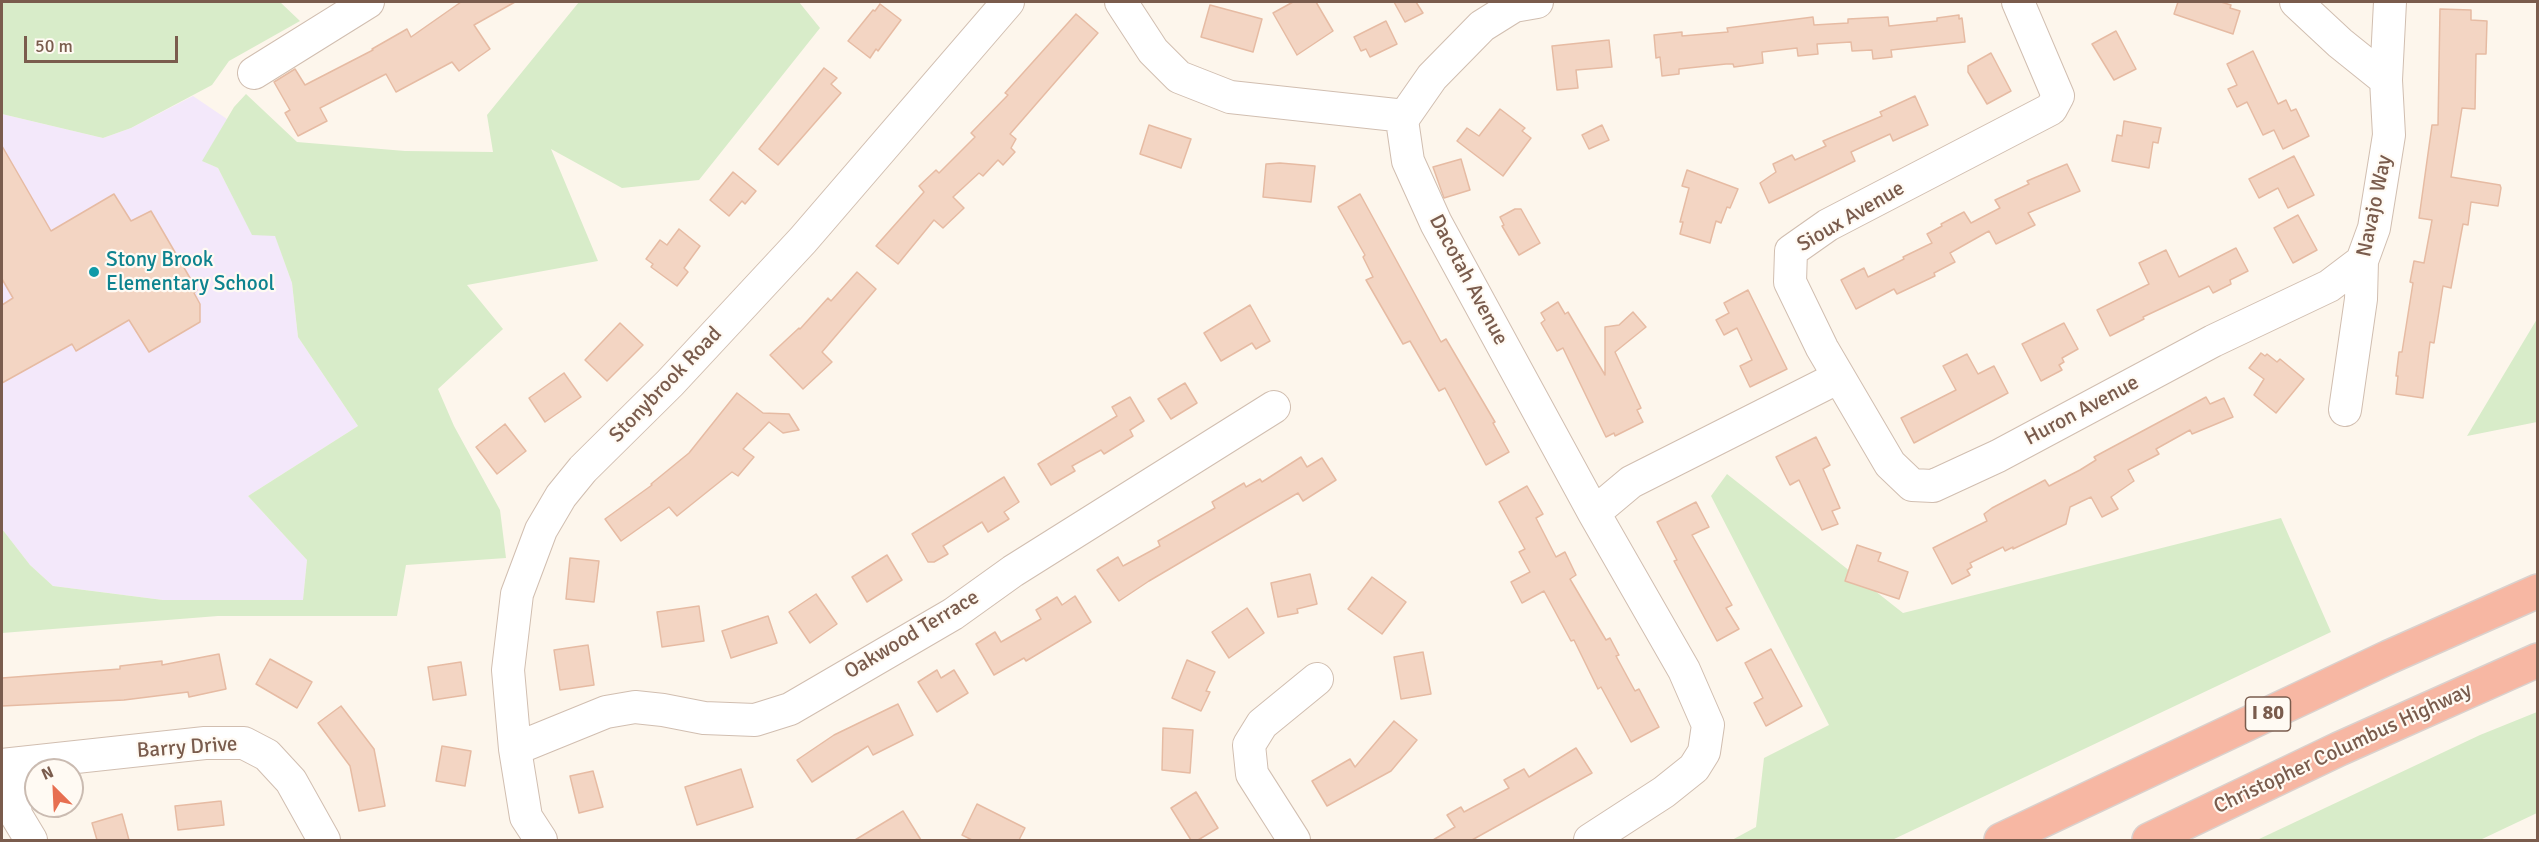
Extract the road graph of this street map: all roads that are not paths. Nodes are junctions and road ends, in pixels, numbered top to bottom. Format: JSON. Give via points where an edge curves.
{"nodes":[{"id":1,"x":369,"y":2,"type":"edge"},
{"id":2,"x":1008,"y":2,"type":"edge"},
{"id":3,"x":1121,"y":2,"type":"edge"},
{"id":4,"x":2018,"y":2,"type":"edge"},
{"id":5,"x":2296,"y":2,"type":"edge"},
{"id":6,"x":2390,"y":2,"type":"edge"},
{"id":7,"x":1521,"y":3,"type":"edge"},
{"id":8,"x":254,"y":73,"type":"dead end"},
{"id":9,"x":2386,"y":80,"type":"junction"},
{"id":10,"x":1405,"y":116,"type":"junction"},
{"id":11,"x":2362,"y":261,"type":"junction"},
{"id":12,"x":1839,"y":377,"type":"junction"},
{"id":13,"x":1274,"y":407,"type":"dead end"},
{"id":14,"x":2345,"y":410,"type":"dead end"},
{"id":15,"x":1594,"y":513,"type":"junction"},
{"id":16,"x":2538,"y":591,"type":"edge"},
{"id":17,"x":2538,"y":660,"type":"edge"},
{"id":18,"x":1317,"y":678,"type":"dead end"},
{"id":19,"x":515,"y":749,"type":"junction"},
{"id":20,"x":6,"y":765,"type":"edge"},
{"id":21,"x":31,"y":840,"type":"edge"},
{"id":22,"x":324,"y":840,"type":"edge"},
{"id":23,"x":541,"y":840,"type":"edge"},
{"id":24,"x":1294,"y":840,"type":"edge"},
{"id":25,"x":1590,"y":840,"type":"edge"},
{"id":26,"x":2001,"y":840,"type":"edge"},
{"id":27,"x":2149,"y":840,"type":"edge"}],
"edges":[{"from":1,"to":8,"type":"street"},
{"from":2,"to":19,"type":"street","name":"Stonybrook Road","via":[[803,240],[561,496],[541,531],[518,594],[508,670]]},
{"from":3,"to":10,"type":"street","via":[[1153,51],[1179,77],[1230,97]]},
{"from":4,"to":12,"type":"street","name":"Sioux Avenue","via":[[2058,96],[2051,109],[1828,225],[1791,252],[1790,282]]},
{"from":5,"to":9,"type":"street"},
{"from":6,"to":9,"type":"street","name":"Navajo Way"},
{"from":7,"to":10,"type":"street","via":[[1482,26],[1440,68]]},
{"from":9,"to":11,"type":"street","name":"Navajo Way","via":[[2389,135],[2374,228]]},
{"from":10,"to":15,"type":"street","name":"Dacotah Avenue","via":[[1402,120],[1408,161],[1436,223]]},
{"from":11,"to":12,"type":"street","name":"Huron Avenue","via":[[2329,286],[2213,341],[1998,456],[1933,486],[1912,485],[1890,464]]},
{"from":11,"to":14,"type":"street","name":"Navajo Way","via":[[2361,299]]},
{"from":12,"to":15,"type":"street","via":[[1631,482]]},
{"from":13,"to":19,"type":"street","name":"Oakwood Terrace","via":[[1013,571],[953,614],[790,709],[755,720],[704,718],[635,707],[606,712]]},
{"from":15,"to":25,"type":"street","name":"Dacotah Avenue","via":[[1684,670],[1708,725],[1704,752],[1694,768]]},
{"from":16,"to":26,"type":"highway","number":"I 80"},
{"from":17,"to":27,"type":"highway","name":"Christopher Columbus Highway","via":[[2338,749]]},
{"from":18,"to":24,"type":"street","via":[[1262,724],[1249,745],[1252,774]]},
{"from":19,"to":23,"type":"street","name":"Stonybrook Road","via":[[526,817]]},
{"from":20,"to":21,"type":"street","via":[[16,814]]},
{"from":20,"to":22,"type":"street","name":"Barry Drive","via":[[205,743],[244,743],[267,755],[291,781]]}]}
